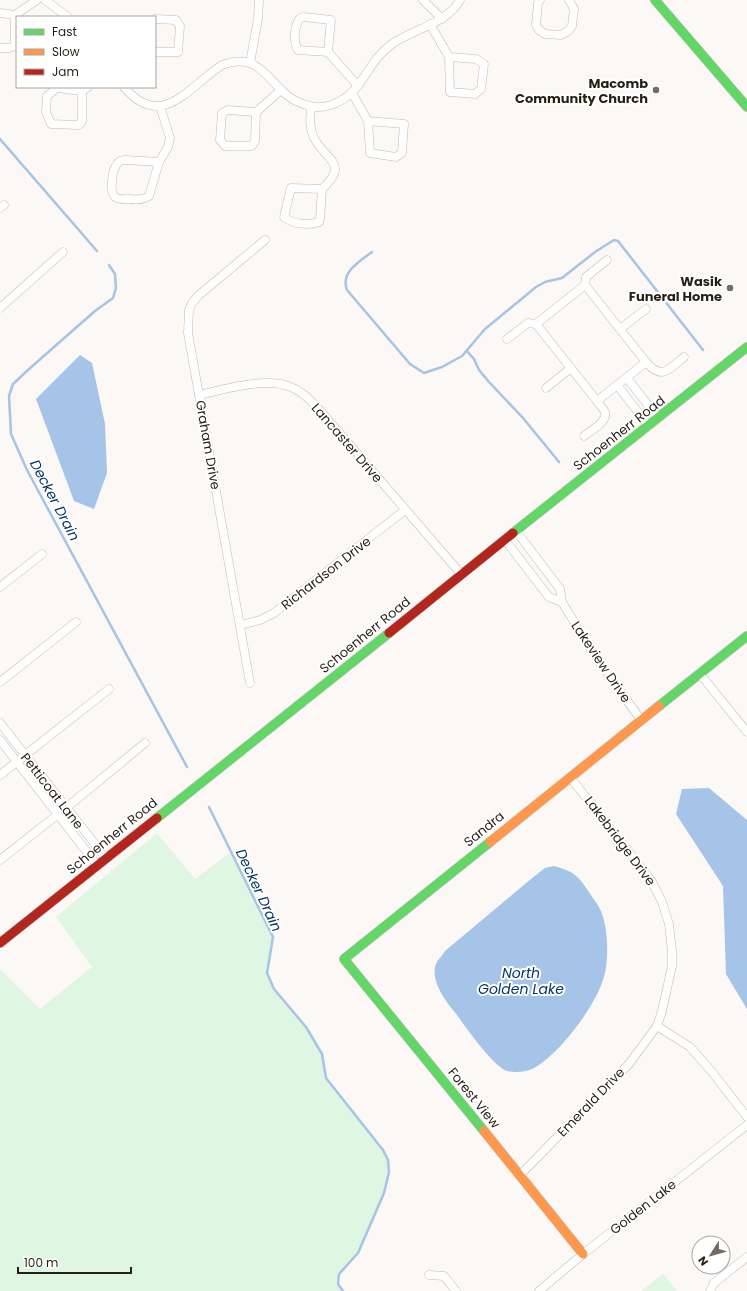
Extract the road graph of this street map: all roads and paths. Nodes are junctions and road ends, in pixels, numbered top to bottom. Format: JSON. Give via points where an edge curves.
{"nodes":[{"id":1,"x":37,"y":0,"type":"edge"},
{"id":2,"x":45,"y":0,"type":"edge"},
{"id":3,"x":259,"y":0,"type":"edge"},
{"id":4,"x":423,"y":0,"type":"edge"},
{"id":5,"x":460,"y":0,"type":"edge"},
{"id":6,"x":540,"y":0,"type":"edge"},
{"id":7,"x":569,"y":0,"type":"edge"},
{"id":8,"x":655,"y":0,"type":"edge"},
{"id":9,"x":54,"y":3,"type":"edge"},
{"id":10,"x":0,"y":13,"type":"edge"},
{"id":11,"x":16,"y":15,"type":"junction"},
{"id":12,"x":67,"y":16,"type":"edge"},
{"id":13,"x":156,"y":19,"type":"edge"},
{"id":14,"x":442,"y":19,"type":"junction"},
{"id":15,"x":430,"y":24,"type":"junction"},
{"id":16,"x":0,"y":48,"type":"edge"},
{"id":17,"x":156,"y":52,"type":"edge"},
{"id":18,"x":328,"y":52,"type":"junction"},
{"id":19,"x":449,"y":57,"type":"junction"},
{"id":20,"x":250,"y":63,"type":"junction"},
{"id":21,"x":358,"y":86,"type":"junction"},
{"id":22,"x":125,"y":88,"type":"edge"},
{"id":23,"x":85,"y":89,"type":"edge"},
{"id":24,"x":282,"y":90,"type":"junction"},
{"id":25,"x":352,"y":93,"type":"junction"},
{"id":26,"x":160,"y":106,"type":"junction"},
{"id":27,"x":311,"y":107,"type":"junction"},
{"id":28,"x":747,"y":107,"type":"edge"},
{"id":29,"x":256,"y":112,"type":"junction"},
{"id":30,"x":368,"y":121,"type":"junction"},
{"id":31,"x":159,"y":162,"type":"junction"},
{"id":32,"x":322,"y":189,"type":"junction"},
{"id":33,"x":265,"y":240,"type":"dead end"},
{"id":34,"x":63,"y":252,"type":"dead end"},
{"id":35,"x":607,"y":260,"type":"dead end"},
{"id":36,"x":585,"y":285,"type":"junction"},
{"id":37,"x":0,"y":308,"type":"edge"},
{"id":38,"x":646,"y":309,"type":"dead end"},
{"id":39,"x":536,"y":324,"type":"junction"},
{"id":40,"x":620,"y":329,"type":"junction"},
{"id":41,"x":507,"y":339,"type":"dead end"},
{"id":42,"x":747,"y":348,"type":"edge"},
{"id":43,"x":684,"y":357,"type":"dead end"},
{"id":44,"x":646,"y":362,"type":"junction"},
{"id":45,"x":571,"y":368,"type":"junction"},
{"id":46,"x":627,"y":378,"type":"junction"},
{"id":47,"x":618,"y":385,"type":"junction"},
{"id":48,"x":546,"y":388,"type":"dead end"},
{"id":49,"x":198,"y":395,"type":"junction"},
{"id":50,"x":597,"y":401,"type":"junction"},
{"id":51,"x":658,"y":418,"type":"junction"},
{"id":52,"x":649,"y":426,"type":"junction"},
{"id":53,"x":584,"y":436,"type":"dead end"},
{"id":54,"x":405,"y":510,"type":"junction"},
{"id":55,"x":516,"y":532,"type":"junction"},
{"id":56,"x":505,"y":540,"type":"junction"},
{"id":57,"x":42,"y":554,"type":"dead end"},
{"id":58,"x":461,"y":574,"type":"junction"},
{"id":59,"x":0,"y":587,"type":"edge"},
{"id":60,"x":562,"y":602,"type":"junction"},
{"id":61,"x":76,"y":622,"type":"dead end"},
{"id":62,"x":241,"y":625,"type":"junction"},
{"id":63,"x":747,"y":636,"type":"edge"},
{"id":64,"x":700,"y":674,"type":"junction"},
{"id":65,"x":0,"y":682,"type":"edge"},
{"id":66,"x":250,"y":683,"type":"dead end"},
{"id":67,"x":109,"y":689,"type":"dead end"},
{"id":68,"x":641,"y":720,"type":"junction"},
{"id":69,"x":0,"y":723,"type":"edge"},
{"id":70,"x":747,"y":732,"type":"edge"},
{"id":71,"x":0,"y":740,"type":"edge"},
{"id":72,"x":145,"y":743,"type":"dead end"},
{"id":73,"x":25,"y":756,"type":"junction"},
{"id":74,"x":16,"y":762,"type":"junction"},
{"id":75,"x":0,"y":775,"type":"edge"},
{"id":76,"x":570,"y":777,"type":"junction"},
{"id":77,"x":66,"y":808,"type":"junction"},
{"id":78,"x":58,"y":814,"type":"junction"},
{"id":79,"x":106,"y":858,"type":"junction"},
{"id":80,"x":0,"y":860,"type":"edge"},
{"id":81,"x":97,"y":865,"type":"junction"},
{"id":82,"x":0,"y":943,"type":"edge"},
{"id":83,"x":344,"y":959,"type":"joint"},
{"id":84,"x":657,"y":1026,"type":"junction"},
{"id":85,"x":747,"y":1117,"type":"edge"},
{"id":86,"x":747,"y":1124,"type":"edge"},
{"id":87,"x":520,"y":1175,"type":"junction"},
{"id":88,"x":582,"y":1254,"type":"junction"},
{"id":89,"x":747,"y":1257,"type":"edge"},
{"id":90,"x":429,"y":1275,"type":"dead end"},
{"id":91,"x":456,"y":1291,"type":"edge"},
{"id":92,"x":539,"y":1291,"type":"edge"},
{"id":93,"x":710,"y":1291,"type":"edge"}],
"edges":[{"from":1,"to":11,"type":"street"},
{"from":2,"to":9,"type":"street"},
{"from":3,"to":20,"type":"street"},
{"from":4,"to":14,"type":"street"},
{"from":5,"to":14,"type":"street"},
{"from":6,"to":7,"type":"street","via":[[536,25],[545,34],[561,35],[572,26],[574,8]]},
{"from":8,"to":28,"type":"street"},
{"from":9,"to":12,"type":"street"},
{"from":10,"to":11,"type":"street"},
{"from":11,"to":16,"type":"street","via":[[15,46]]},
{"from":13,"to":17,"type":"street","via":[[176,20],[180,26],[178,52]]},
{"from":14,"to":15,"type":"street"},
{"from":15,"to":19,"type":"street"},
{"from":15,"to":21,"type":"street","via":[[388,47],[377,57]]},
{"from":18,"to":18,"type":"street","via":[[331,20],[300,18],[295,28],[295,45],[298,50]]},
{"from":18,"to":21,"type":"street"},
{"from":19,"to":19,"type":"street","via":[[450,92],[475,94],[482,89],[484,64],[476,58]]},
{"from":20,"to":24,"type":"street","via":[[264,72]]},
{"from":20,"to":26,"type":"street","via":[[240,61],[222,65],[175,102]]},
{"from":21,"to":25,"type":"street"},
{"from":22,"to":26,"type":"street","via":[[140,101]]},
{"from":23,"to":23,"type":"street","via":[[57,88],[47,96],[46,112],[51,124],[79,125],[82,121]]},
{"from":24,"to":27,"type":"street","via":[[295,101]]},
{"from":24,"to":29,"type":"street"},
{"from":25,"to":27,"type":"street","via":[[335,103]]},
{"from":25,"to":30,"type":"street"},
{"from":26,"to":31,"type":"street","via":[[170,138]]},
{"from":27,"to":32,"type":"street","via":[[310,122],[313,135],[335,167],[334,177]]},
{"from":29,"to":29,"type":"street","via":[[228,110],[222,113],[220,140],[225,146],[252,146],[255,142]]},
{"from":30,"to":30,"type":"street","via":[[370,153],[396,157],[402,153],[404,124]]},
{"from":31,"to":31,"type":"street","via":[[120,161],[113,171],[114,196],[117,199],[141,200],[148,196]]},
{"from":32,"to":32,"type":"street","via":[[292,188],[284,217],[297,223],[319,222]]},
{"from":33,"to":49,"type":"street","name":"Graham Drive","via":[[204,290],[192,303],[188,316],[188,333]]},
{"from":34,"to":37,"type":"street"},
{"from":35,"to":36,"type":"street","via":[[586,277]]},
{"from":36,"to":39,"type":"street"},
{"from":36,"to":40,"type":"street"},
{"from":38,"to":40,"type":"street"},
{"from":39,"to":41,"type":"street","via":[[528,323]]},
{"from":39,"to":45,"type":"street"},
{"from":40,"to":44,"type":"street"},
{"from":42,"to":51,"type":"street","name":"Schoenherr Road"},
{"from":43,"to":44,"type":"street","via":[[659,373]]},
{"from":44,"to":46,"type":"street"},
{"from":45,"to":48,"type":"street"},
{"from":45,"to":50,"type":"street"},
{"from":46,"to":47,"type":"street"},
{"from":46,"to":51,"type":"street"},
{"from":47,"to":50,"type":"street"},
{"from":47,"to":52,"type":"street"},
{"from":49,"to":54,"type":"street","name":"Lancaster Drive","via":[[264,384],[286,385],[299,390],[317,407]]},
{"from":49,"to":62,"type":"street","name":"Graham Drive"},
{"from":50,"to":53,"type":"street","via":[[605,416],[603,421]]},
{"from":51,"to":52,"type":"street","name":"Schoenherr Road"},
{"from":52,"to":55,"type":"street","name":"Schoenherr Road"},
{"from":54,"to":58,"type":"street","name":"Lancaster Drive"},
{"from":54,"to":62,"type":"street","name":"Richardson Drive","via":[[274,613]]},
{"from":55,"to":56,"type":"street","name":"Schoenherr Road"},
{"from":55,"to":60,"type":"street","name":"Lakeview Drive","via":[[560,589]]},
{"from":56,"to":58,"type":"street","name":"Schoenherr Road"},
{"from":56,"to":60,"type":"street","name":"Lakeview Drive","via":[[549,597]]},
{"from":57,"to":59,"type":"street"},
{"from":58,"to":79,"type":"street","name":"Schoenherr Road"},
{"from":60,"to":68,"type":"street","name":"Lakeview Drive","via":[[595,656]]},
{"from":61,"to":65,"type":"street"},
{"from":62,"to":66,"type":"street","name":"Graham Drive"},
{"from":63,"to":64,"type":"street"},
{"from":64,"to":68,"type":"street","name":"Sandra"},
{"from":64,"to":70,"type":"street"},
{"from":67,"to":73,"type":"street"},
{"from":68,"to":76,"type":"street","name":"Sandra"},
{"from":69,"to":73,"type":"street","name":"Petticoat Lane"},
{"from":71,"to":74,"type":"street","name":"Petticoat Lane"},
{"from":72,"to":77,"type":"street"},
{"from":73,"to":74,"type":"street"},
{"from":73,"to":77,"type":"street","name":"Petticoat Lane"},
{"from":74,"to":75,"type":"street"},
{"from":74,"to":78,"type":"street","name":"Petticoat Lane"},
{"from":76,"to":83,"type":"street","name":"Sandra"},
{"from":76,"to":84,"type":"street","name":"Lakebridge Drive","via":[[651,880],[666,914],[672,966]]},
{"from":77,"to":78,"type":"street"},
{"from":77,"to":79,"type":"street","name":"Petticoat Lane"},
{"from":78,"to":80,"type":"street"},
{"from":78,"to":81,"type":"street","name":"Petticoat Lane"},
{"from":79,"to":81,"type":"street","name":"Schoenherr Road"},
{"from":81,"to":82,"type":"street","name":"Schoenherr Road"},
{"from":83,"to":87,"type":"street","name":"Forest View"},
{"from":84,"to":85,"type":"street","via":[[690,1047]]},
{"from":84,"to":87,"type":"street","name":"Emerald Drive","via":[[629,1064]]},
{"from":86,"to":88,"type":"street","name":"Golden Lake"},
{"from":87,"to":88,"type":"street","name":"Forest View"},
{"from":88,"to":92,"type":"street","name":"Golden Lake"},
{"from":89,"to":93,"type":"street","via":[[714,1283]]},
{"from":90,"to":91,"type":"street","via":[[444,1276]]}]}
